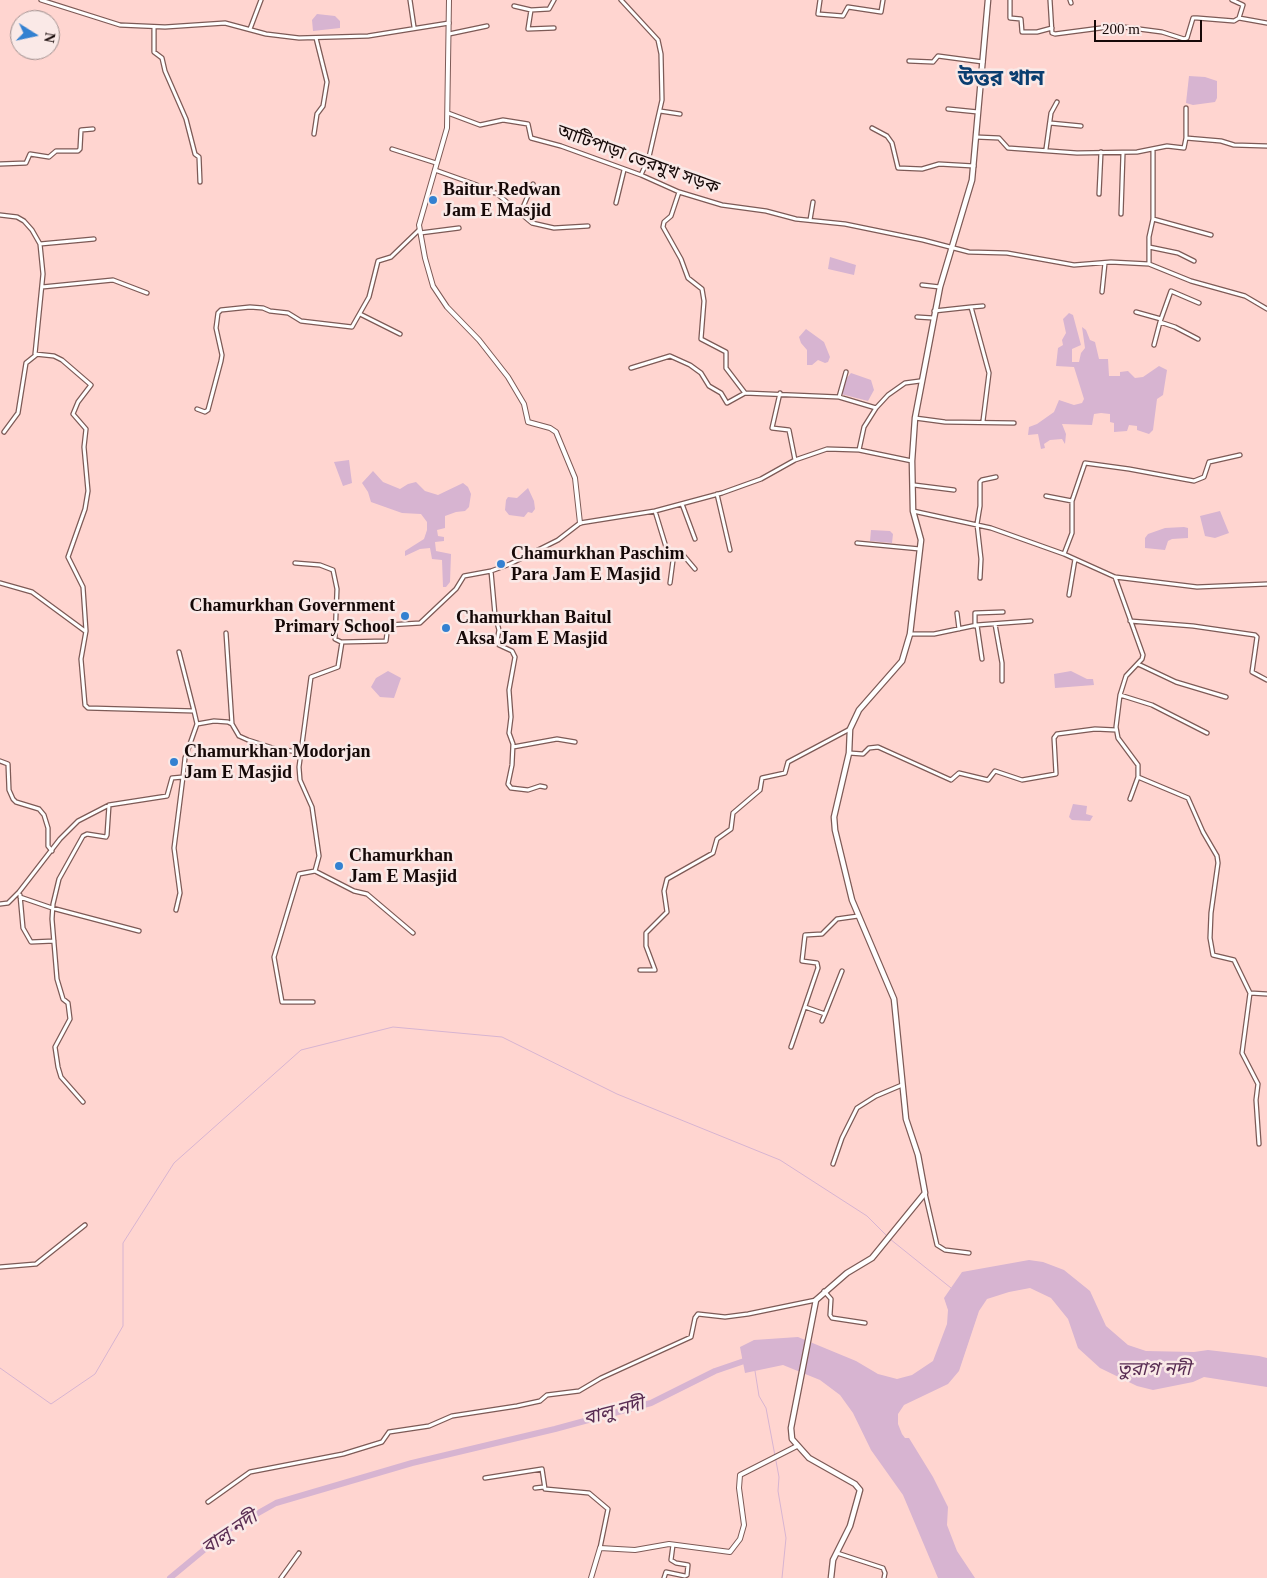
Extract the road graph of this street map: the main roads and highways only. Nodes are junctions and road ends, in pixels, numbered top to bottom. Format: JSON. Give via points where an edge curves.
{"nodes":[{"id":1,"x":988,"y":0,"type":"edge"},
{"id":2,"x":831,"y":1578,"type":"edge"}],
"edges":[{"from":1,"to":2,"type":"main road","via":[[971,190],[934,311],[915,418],[913,511],[921,540],[910,634],[902,662],[859,710],[850,729],[849,753],[836,803],[835,830],[852,900],[894,999],[906,1119],[918,1155],[925,1193],[874,1255],[816,1300],[791,1432],[797,1446],[815,1462],[860,1490],[854,1517],[833,1560]]}]}
